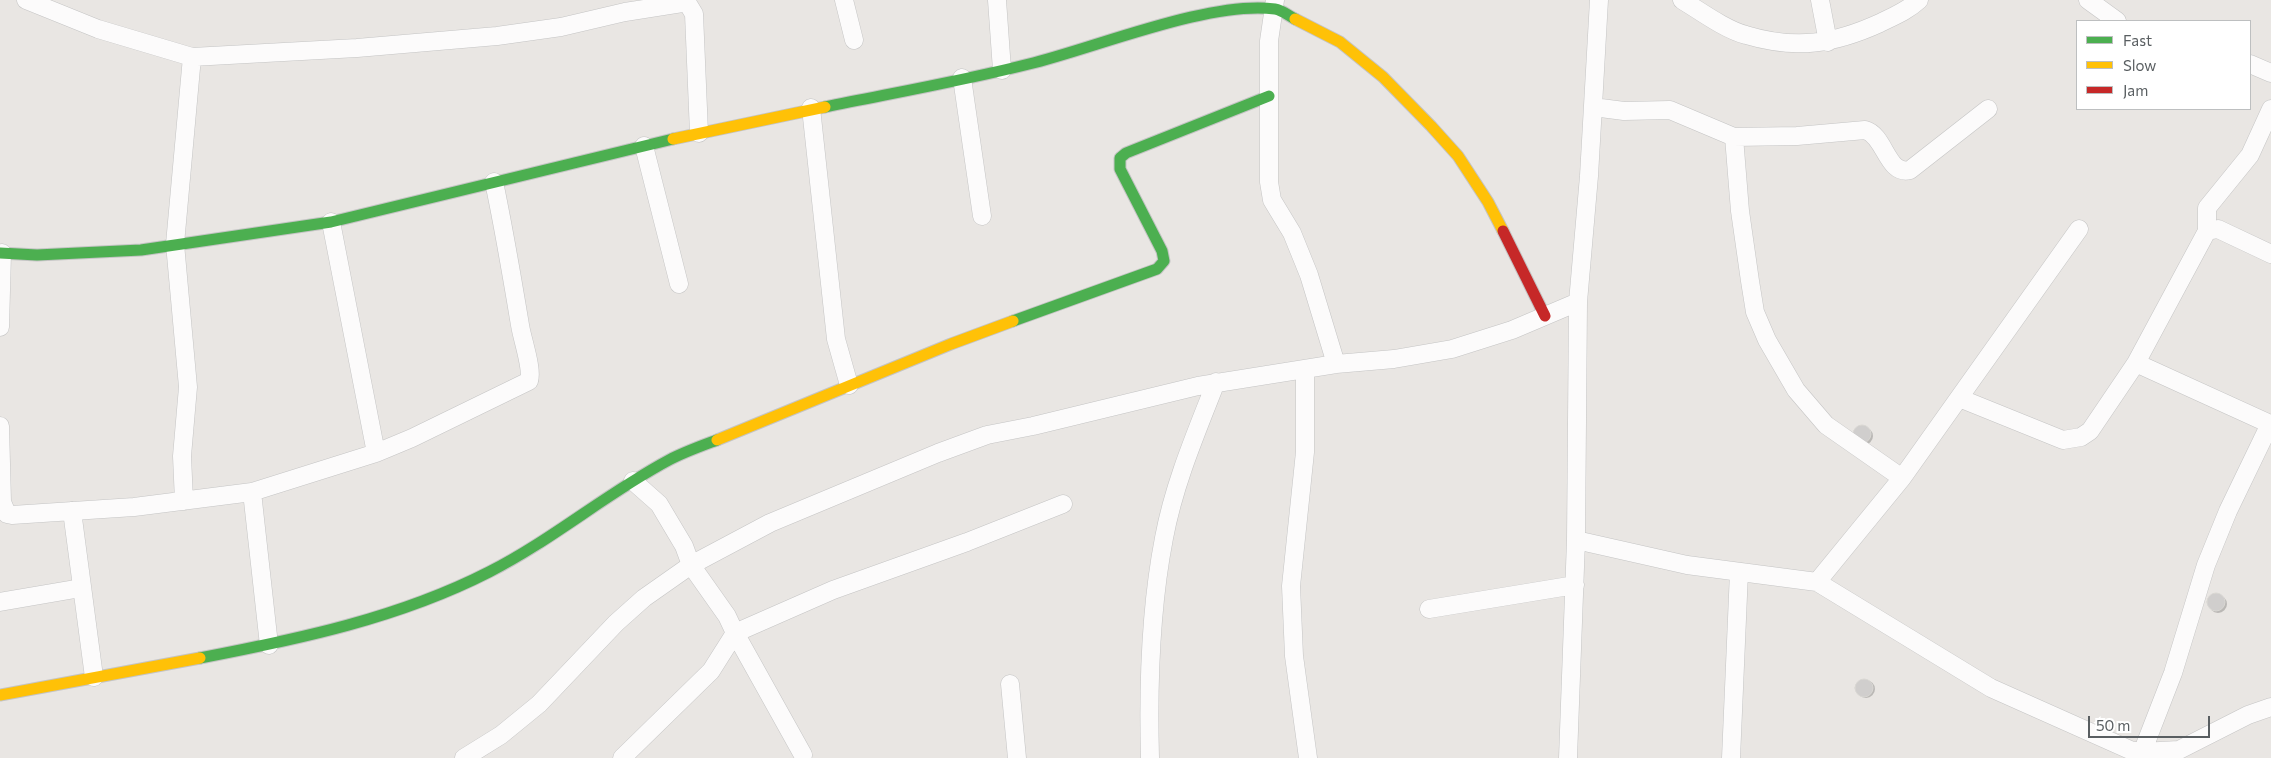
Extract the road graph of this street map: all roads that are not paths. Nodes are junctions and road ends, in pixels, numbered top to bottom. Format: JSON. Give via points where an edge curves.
{"nodes":[{"id":1,"x":26,"y":0,"type":"edge"},
{"id":2,"x":844,"y":0,"type":"edge"},
{"id":3,"x":996,"y":0,"type":"edge"},
{"id":4,"x":1599,"y":0,"type":"edge"},
{"id":5,"x":1682,"y":0,"type":"edge"},
{"id":6,"x":1820,"y":0,"type":"edge"},
{"id":7,"x":1919,"y":0,"type":"edge"},
{"id":8,"x":2088,"y":0,"type":"edge"},
{"id":9,"x":1276,"y":4,"type":"edge"},
{"id":10,"x":2116,"y":20,"type":"edge"},
{"id":11,"x":854,"y":40,"type":"dead end"},
{"id":12,"x":1828,"y":42,"type":"junction"},
{"id":13,"x":192,"y":57,"type":"junction"},
{"id":14,"x":2251,"y":64,"type":"edge"},
{"id":15,"x":1002,"y":70,"type":"junction"},
{"id":16,"x":2271,"y":73,"type":"edge"},
{"id":17,"x":962,"y":78,"type":"junction"},
{"id":18,"x":1269,"y":96,"type":"junction"},
{"id":19,"x":1593,"y":107,"type":"junction"},
{"id":20,"x":811,"y":108,"type":"junction"},
{"id":21,"x":1988,"y":109,"type":"dead end"},
{"id":22,"x":2271,"y":109,"type":"edge"},
{"id":23,"x":699,"y":133,"type":"junction"},
{"id":24,"x":1734,"y":137,"type":"junction"},
{"id":25,"x":644,"y":146,"type":"junction"},
{"id":26,"x":494,"y":182,"type":"junction"},
{"id":27,"x":982,"y":216,"type":"dead end"},
{"id":28,"x":331,"y":222,"type":"junction"},
{"id":29,"x":2079,"y":229,"type":"dead end"},
{"id":30,"x":2207,"y":231,"type":"junction"},
{"id":31,"x":175,"y":244,"type":"junction"},
{"id":32,"x":1,"y":253,"type":"edge"},
{"id":33,"x":2271,"y":254,"type":"edge"},
{"id":34,"x":679,"y":284,"type":"dead end"},
{"id":35,"x":1578,"y":302,"type":"junction"},
{"id":36,"x":1546,"y":316,"type":"junction"},
{"id":37,"x":0,"y":327,"type":"edge"},
{"id":38,"x":2136,"y":363,"type":"junction"},
{"id":39,"x":1336,"y":364,"type":"junction"},
{"id":40,"x":1305,"y":369,"type":"junction"},
{"id":41,"x":1216,"y":382,"type":"junction"},
{"id":42,"x":849,"y":385,"type":"junction"},
{"id":43,"x":1960,"y":398,"type":"junction"},
{"id":44,"x":2270,"y":423,"type":"edge"},
{"id":45,"x":0,"y":428,"type":"edge"},
{"id":46,"x":376,"y":453,"type":"junction"},
{"id":47,"x":1902,"y":478,"type":"junction"},
{"id":48,"x":633,"y":480,"type":"junction"},
{"id":49,"x":252,"y":492,"type":"junction"},
{"id":50,"x":184,"y":501,"type":"junction"},
{"id":51,"x":1063,"y":504,"type":"dead end"},
{"id":52,"x":72,"y":512,"type":"junction"},
{"id":53,"x":1576,"y":540,"type":"junction"},
{"id":54,"x":691,"y":565,"type":"junction"},
{"id":55,"x":1738,"y":572,"type":"junction"},
{"id":56,"x":1817,"y":582,"type":"junction"},
{"id":57,"x":1575,"y":584,"type":"junction"},
{"id":58,"x":80,"y":588,"type":"junction"},
{"id":59,"x":0,"y":602,"type":"edge"},
{"id":60,"x":1429,"y":609,"type":"dead end"},
{"id":61,"x":735,"y":633,"type":"junction"},
{"id":62,"x":269,"y":644,"type":"junction"},
{"id":63,"x":94,"y":677,"type":"junction"},
{"id":64,"x":1010,"y":684,"type":"dead end"},
{"id":65,"x":0,"y":695,"type":"edge"},
{"id":66,"x":2271,"y":707,"type":"edge"},
{"id":67,"x":803,"y":755,"type":"dead end"},
{"id":68,"x":2140,"y":755,"type":"edge"},
{"id":69,"x":464,"y":758,"type":"edge"},
{"id":70,"x":622,"y":758,"type":"edge"},
{"id":71,"x":1018,"y":758,"type":"edge"},
{"id":72,"x":1150,"y":758,"type":"edge"},
{"id":73,"x":1308,"y":758,"type":"edge"},
{"id":74,"x":1568,"y":758,"type":"edge"},
{"id":75,"x":1731,"y":758,"type":"edge"}],
"edges":[{"from":1,"to":13,"type":"street","via":[[98,29]]},
{"from":2,"to":11,"type":"street"},
{"from":3,"to":15,"type":"street"},
{"from":4,"to":19,"type":"street"},
{"from":5,"to":12,"type":"street","via":[[1745,35],[1792,43]]},
{"from":6,"to":12,"type":"street"},
{"from":7,"to":12,"type":"street","via":[[1906,11],[1851,36]]},
{"from":8,"to":10,"type":"street"},
{"from":9,"to":15,"type":"street","via":[[1212,11]]},
{"from":9,"to":18,"type":"street","via":[[1269,41]]},
{"from":9,"to":36,"type":"street","via":[[1340,42],[1383,77],[1458,156],[1488,202]]},
{"from":13,"to":23,"type":"street","via":[[497,36],[682,3],[688,4],[694,14]]},
{"from":13,"to":31,"type":"street"},
{"from":14,"to":16,"type":"street"},
{"from":15,"to":17,"type":"street"},
{"from":17,"to":20,"type":"street"},
{"from":17,"to":27,"type":"street"},
{"from":18,"to":39,"type":"street","via":[[1272,200],[1292,233],[1309,275]]},
{"from":18,"to":42,"type":"street","via":[[1120,158],[1120,169],[1162,251],[1164,261],[1156,269]]},
{"from":19,"to":24,"type":"street","via":[[1670,110]]},
{"from":19,"to":35,"type":"street"},
{"from":20,"to":23,"type":"street"},
{"from":20,"to":42,"type":"street","via":[[836,339]]},
{"from":21,"to":24,"type":"street","via":[[1905,171],[1897,169],[1873,134],[1865,130]]},
{"from":22,"to":30,"type":"street","via":[[2250,155],[2207,208]]},
{"from":23,"to":25,"type":"street"},
{"from":24,"to":47,"type":"street","via":[[1740,210],[1755,312],[1767,340],[1796,390],[1826,425]]},
{"from":25,"to":26,"type":"street"},
{"from":25,"to":34,"type":"street"},
{"from":26,"to":28,"type":"street"},
{"from":26,"to":46,"type":"street","via":[[530,372],[528,381]]},
{"from":28,"to":31,"type":"street"},
{"from":28,"to":46,"type":"street"},
{"from":29,"to":43,"type":"street"},
{"from":30,"to":33,"type":"street","via":[[2218,229]]},
{"from":30,"to":38,"type":"street"},
{"from":31,"to":32,"type":"street","via":[[131,250]]},
{"from":31,"to":50,"type":"street","via":[[188,387],[182,456]]},
{"from":32,"to":37,"type":"street"},
{"from":35,"to":36,"type":"street"},
{"from":35,"to":53,"type":"street"},
{"from":36,"to":39,"type":"street","via":[[1452,349]]},
{"from":38,"to":43,"type":"street","via":[[2090,431],[2072,440],[2062,440]]},
{"from":38,"to":44,"type":"street"},
{"from":39,"to":40,"type":"street"},
{"from":40,"to":41,"type":"street"},
{"from":40,"to":73,"type":"street","via":[[1305,452],[1291,586],[1294,656]]},
{"from":41,"to":54,"type":"street","via":[[987,435],[938,452],[770,523]]},
{"from":41,"to":72,"type":"street","via":[[1178,483],[1164,537],[1150,674]]},
{"from":42,"to":48,"type":"street","via":[[679,456]]},
{"from":43,"to":47,"type":"street"},
{"from":44,"to":68,"type":"street","via":[[2206,565],[2174,673]]},
{"from":45,"to":52,"type":"street","via":[[2,502],[7,514]]},
{"from":46,"to":49,"type":"street"},
{"from":47,"to":56,"type":"street"},
{"from":48,"to":54,"type":"street","via":[[659,504],[684,546]]},
{"from":48,"to":62,"type":"street","via":[[539,544],[490,572],[427,600],[370,620]]},
{"from":49,"to":50,"type":"street"},
{"from":49,"to":62,"type":"street"},
{"from":50,"to":52,"type":"street"},
{"from":51,"to":61,"type":"street","via":[[834,590]]},
{"from":52,"to":58,"type":"street"},
{"from":53,"to":55,"type":"street","via":[[1687,565]]},
{"from":53,"to":57,"type":"street"},
{"from":54,"to":61,"type":"street","via":[[727,616]]},
{"from":54,"to":69,"type":"street","via":[[644,598],[616,623],[540,704],[501,735]]},
{"from":55,"to":56,"type":"street"},
{"from":55,"to":75,"type":"street"},
{"from":56,"to":68,"type":"street","via":[[1991,688]]},
{"from":57,"to":60,"type":"street"},
{"from":57,"to":74,"type":"street"},
{"from":58,"to":59,"type":"street"},
{"from":58,"to":63,"type":"street"},
{"from":61,"to":67,"type":"street"},
{"from":61,"to":70,"type":"street","via":[[711,672]]},
{"from":62,"to":63,"type":"street"},
{"from":63,"to":65,"type":"street"},
{"from":64,"to":71,"type":"street"},
{"from":66,"to":68,"type":"street","via":[[2179,750]]}]}
